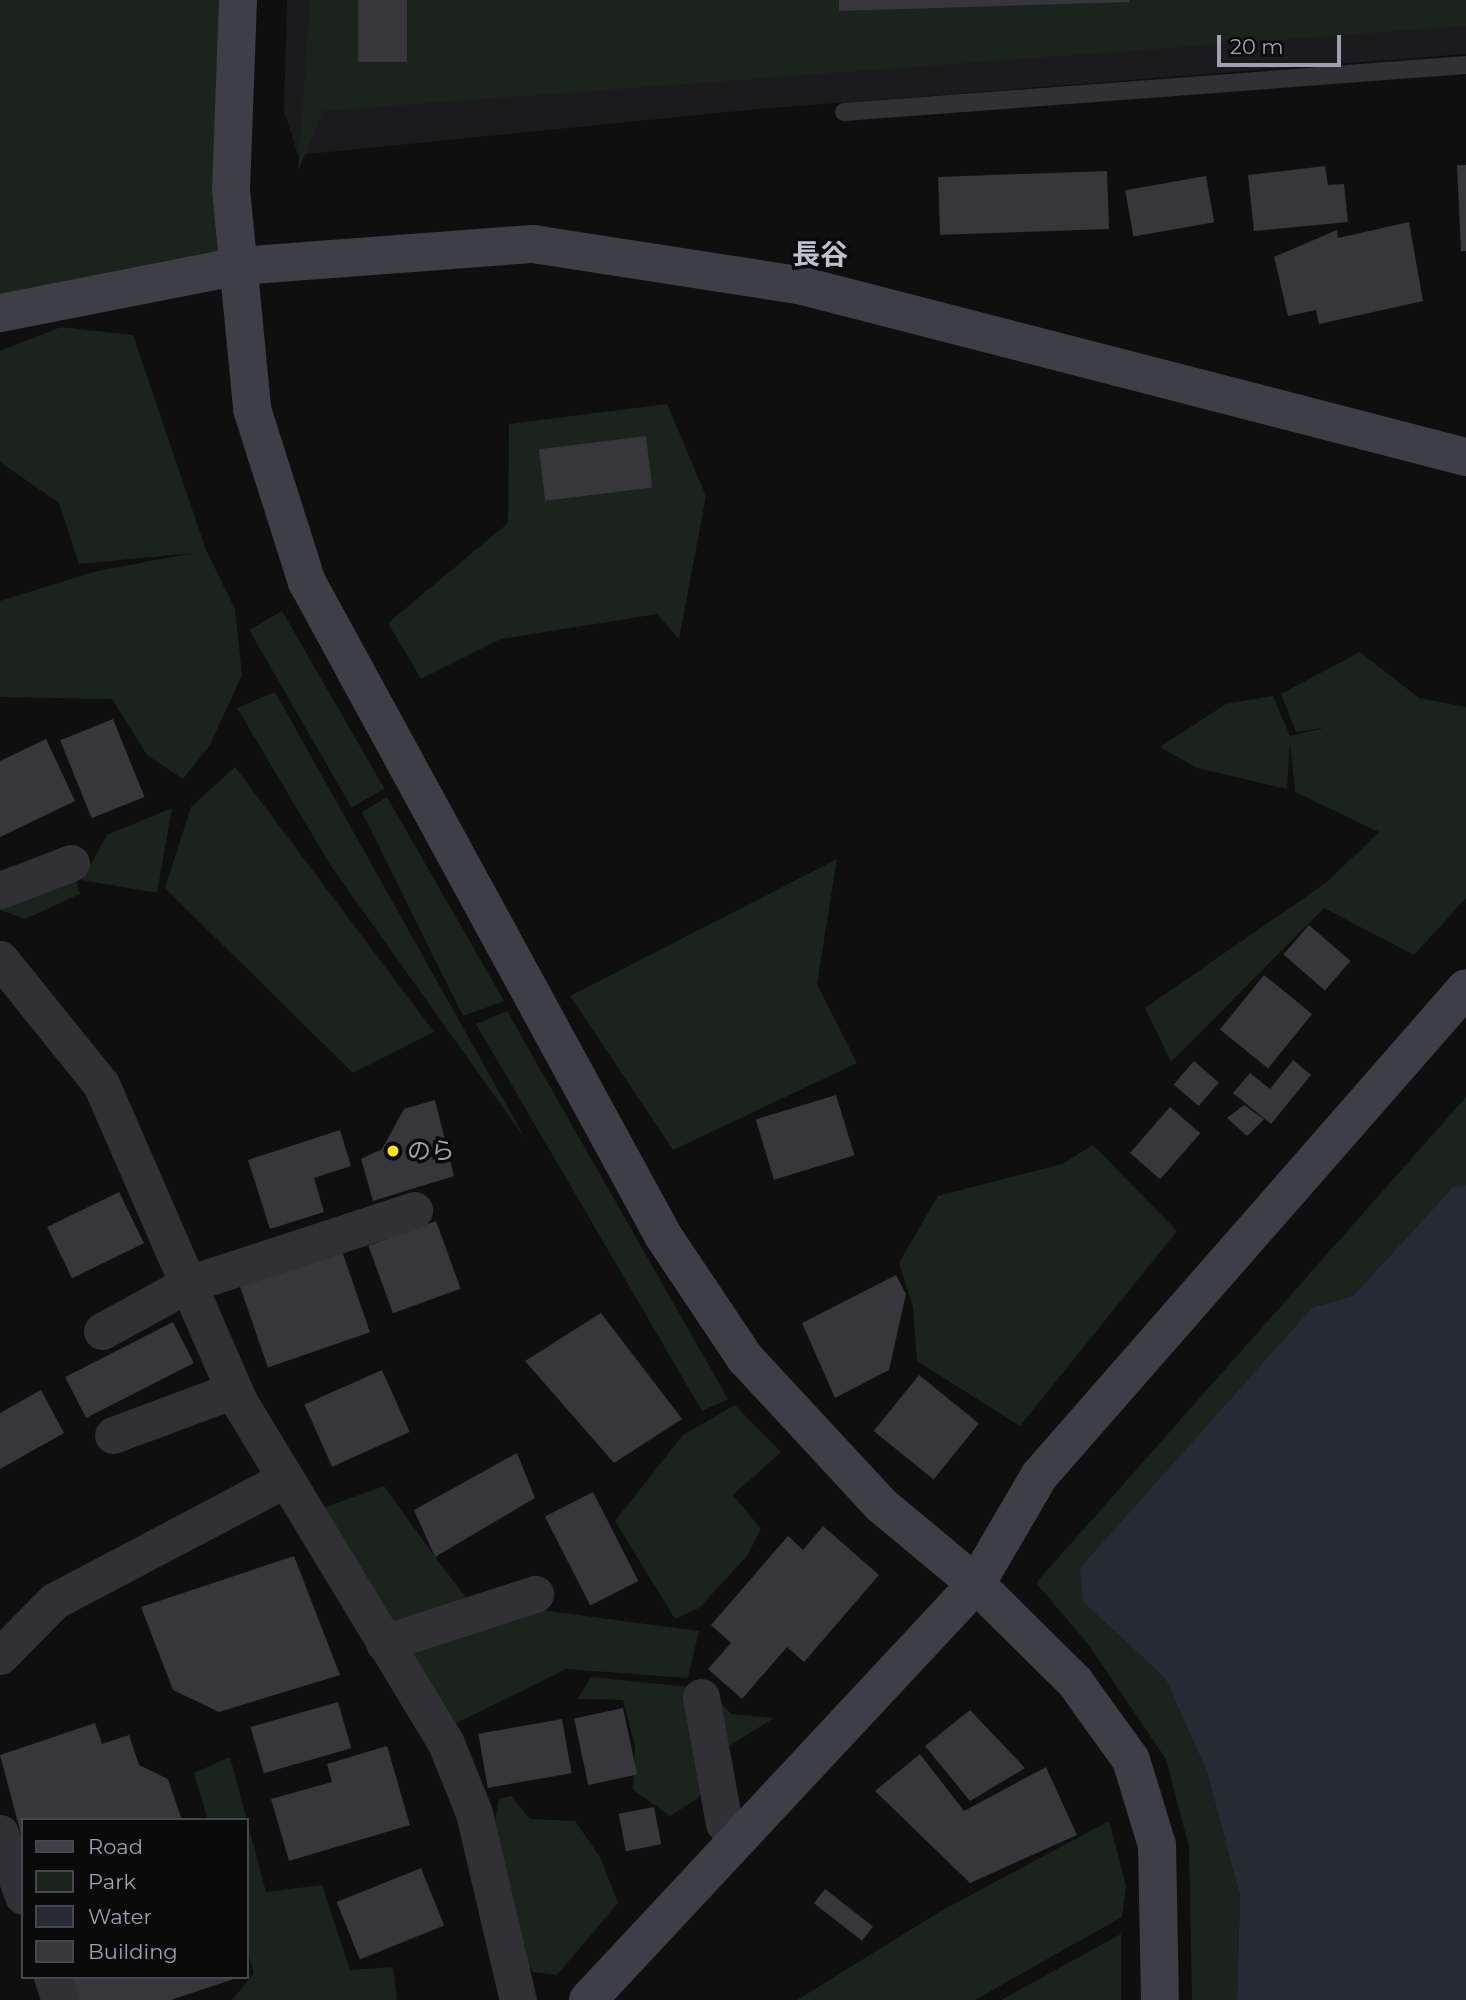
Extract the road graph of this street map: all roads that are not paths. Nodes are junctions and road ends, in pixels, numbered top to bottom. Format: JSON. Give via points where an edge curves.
{"nodes":[{"id":1,"x":238,"y":0,"type":"edge"},
{"id":2,"x":1466,"y":65,"type":"edge"},
{"id":3,"x":844,"y":112,"type":"dead end"},
{"id":4,"x":239,"y":266,"type":"junction"},
{"id":5,"x":0,"y":313,"type":"edge"},
{"id":6,"x":1466,"y":457,"type":"edge"},
{"id":7,"x":71,"y":863,"type":"dead end"},
{"id":8,"x":0,"y":890,"type":"edge"},
{"id":9,"x":0,"y":959,"type":"edge"},
{"id":10,"x":1466,"y":988,"type":"edge"},
{"id":11,"x":414,"y":1210,"type":"dead end"},
{"id":12,"x":188,"y":1284,"type":"junction"},
{"id":13,"x":102,"y":1331,"type":"dead end"},
{"id":14,"x":234,"y":1390,"type":"junction"},
{"id":15,"x":113,"y":1435,"type":"dead end"},
{"id":16,"x":282,"y":1481,"type":"junction"},
{"id":17,"x":976,"y":1584,"type":"junction"},
{"id":18,"x":535,"y":1594,"type":"dead end"},
{"id":19,"x":384,"y":1643,"type":"junction"},
{"id":20,"x":0,"y":1656,"type":"edge"},
{"id":21,"x":701,"y":1697,"type":"dead end"},
{"id":22,"x":0,"y":1833,"type":"edge"},
{"id":23,"x":738,"y":1839,"type":"junction"},
{"id":24,"x":21,"y":1891,"type":"edge"},
{"id":25,"x":53,"y":1979,"type":"edge"},
{"id":26,"x":60,"y":2000,"type":"edge"},
{"id":27,"x":518,"y":2000,"type":"edge"},
{"id":28,"x":588,"y":2000,"type":"edge"},
{"id":29,"x":1160,"y":2000,"type":"edge"}],
"edges":[{"from":1,"to":4,"type":"street","via":[[231,189]]},
{"from":2,"to":3,"type":"lane"},
{"from":4,"to":5,"type":"street"},
{"from":4,"to":6,"type":"street","via":[[533,244],[634,255],[799,285]]},
{"from":4,"to":17,"type":"street","via":[[252,409],[307,582],[664,1237],[745,1358],[880,1504]]},
{"from":7,"to":8,"type":"street"},
{"from":9,"to":12,"type":"street","via":[[101,1084]]},
{"from":10,"to":17,"type":"street","via":[[1056,1454]]},
{"from":11,"to":12,"type":"street"},
{"from":12,"to":13,"type":"street"},
{"from":12,"to":14,"type":"street"},
{"from":14,"to":15,"type":"street"},
{"from":14,"to":16,"type":"street"},
{"from":16,"to":19,"type":"street"},
{"from":16,"to":20,"type":"street","via":[[54,1601]]},
{"from":17,"to":23,"type":"street"},
{"from":17,"to":29,"type":"street","via":[[1075,1682],[1131,1760],[1157,1845]]},
{"from":18,"to":19,"type":"street"},
{"from":19,"to":27,"type":"street","via":[[445,1741],[474,1813]]},
{"from":21,"to":23,"type":"street","via":[[724,1823]]},
{"from":22,"to":24,"type":"street"},
{"from":23,"to":28,"type":"street"},
{"from":25,"to":26,"type":"street"}]}
